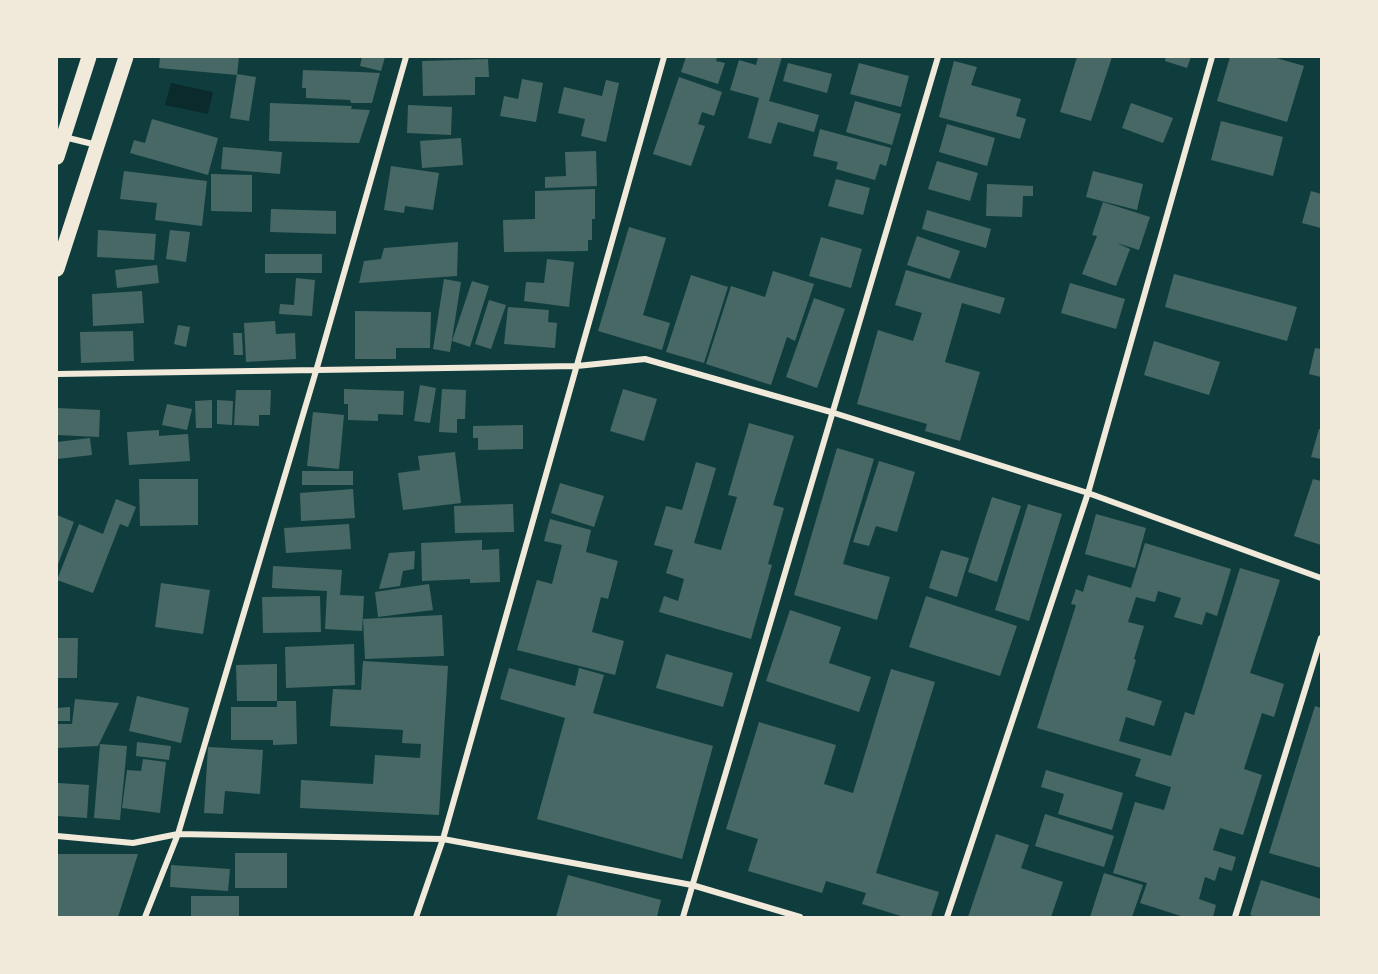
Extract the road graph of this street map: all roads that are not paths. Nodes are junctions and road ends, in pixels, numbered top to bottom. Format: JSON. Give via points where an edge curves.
{"nodes":[{"id":1,"x":89,"y":57,"type":"edge"},
{"id":2,"x":126,"y":57,"type":"edge"},
{"id":3,"x":406,"y":57,"type":"edge"},
{"id":4,"x":664,"y":57,"type":"edge"},
{"id":5,"x":938,"y":57,"type":"edge"},
{"id":6,"x":1212,"y":57,"type":"edge"},
{"id":7,"x":60,"y":137,"type":"edge"},
{"id":8,"x":97,"y":145,"type":"junction"},
{"id":9,"x":57,"y":157,"type":"edge"},
{"id":10,"x":57,"y":269,"type":"edge"},
{"id":11,"x":577,"y":366,"type":"junction"},
{"id":12,"x":316,"y":371,"type":"junction"},
{"id":13,"x":57,"y":374,"type":"edge"},
{"id":14,"x":831,"y":412,"type":"junction"},
{"id":15,"x":1088,"y":493,"type":"junction"},
{"id":16,"x":1321,"y":578,"type":"edge"},
{"id":17,"x":1321,"y":638,"type":"edge"},
{"id":18,"x":178,"y":834,"type":"junction"},
{"id":19,"x":57,"y":836,"type":"edge"},
{"id":20,"x":443,"y":839,"type":"junction"},
{"id":21,"x":692,"y":885,"type":"junction"},
{"id":22,"x":145,"y":917,"type":"edge"},
{"id":23,"x":416,"y":917,"type":"edge"},
{"id":24,"x":683,"y":917,"type":"edge"},
{"id":25,"x":800,"y":917,"type":"edge"},
{"id":26,"x":947,"y":917,"type":"edge"},
{"id":27,"x":1235,"y":917,"type":"edge"}],
"edges":[{"from":1,"to":7,"type":"main road"},
{"from":2,"to":8,"type":"main road"},
{"from":3,"to":12,"type":"street"},
{"from":4,"to":11,"type":"street"},
{"from":5,"to":14,"type":"street"},
{"from":6,"to":15,"type":"street"},
{"from":7,"to":8,"type":"street"},
{"from":7,"to":9,"type":"main road"},
{"from":8,"to":10,"type":"main road"},
{"from":11,"to":12,"type":"street"},
{"from":11,"to":14,"type":"street","via":[[645,359]]},
{"from":11,"to":20,"type":"street"},
{"from":12,"to":13,"type":"street"},
{"from":12,"to":18,"type":"street"},
{"from":14,"to":15,"type":"street"},
{"from":14,"to":21,"type":"street"},
{"from":15,"to":16,"type":"street"},
{"from":15,"to":26,"type":"street"},
{"from":17,"to":27,"type":"street"},
{"from":18,"to":19,"type":"street","via":[[133,843]]},
{"from":18,"to":20,"type":"street"},
{"from":18,"to":22,"type":"street"},
{"from":20,"to":21,"type":"street"},
{"from":20,"to":23,"type":"street"},
{"from":21,"to":24,"type":"street"},
{"from":21,"to":25,"type":"street"}]}
